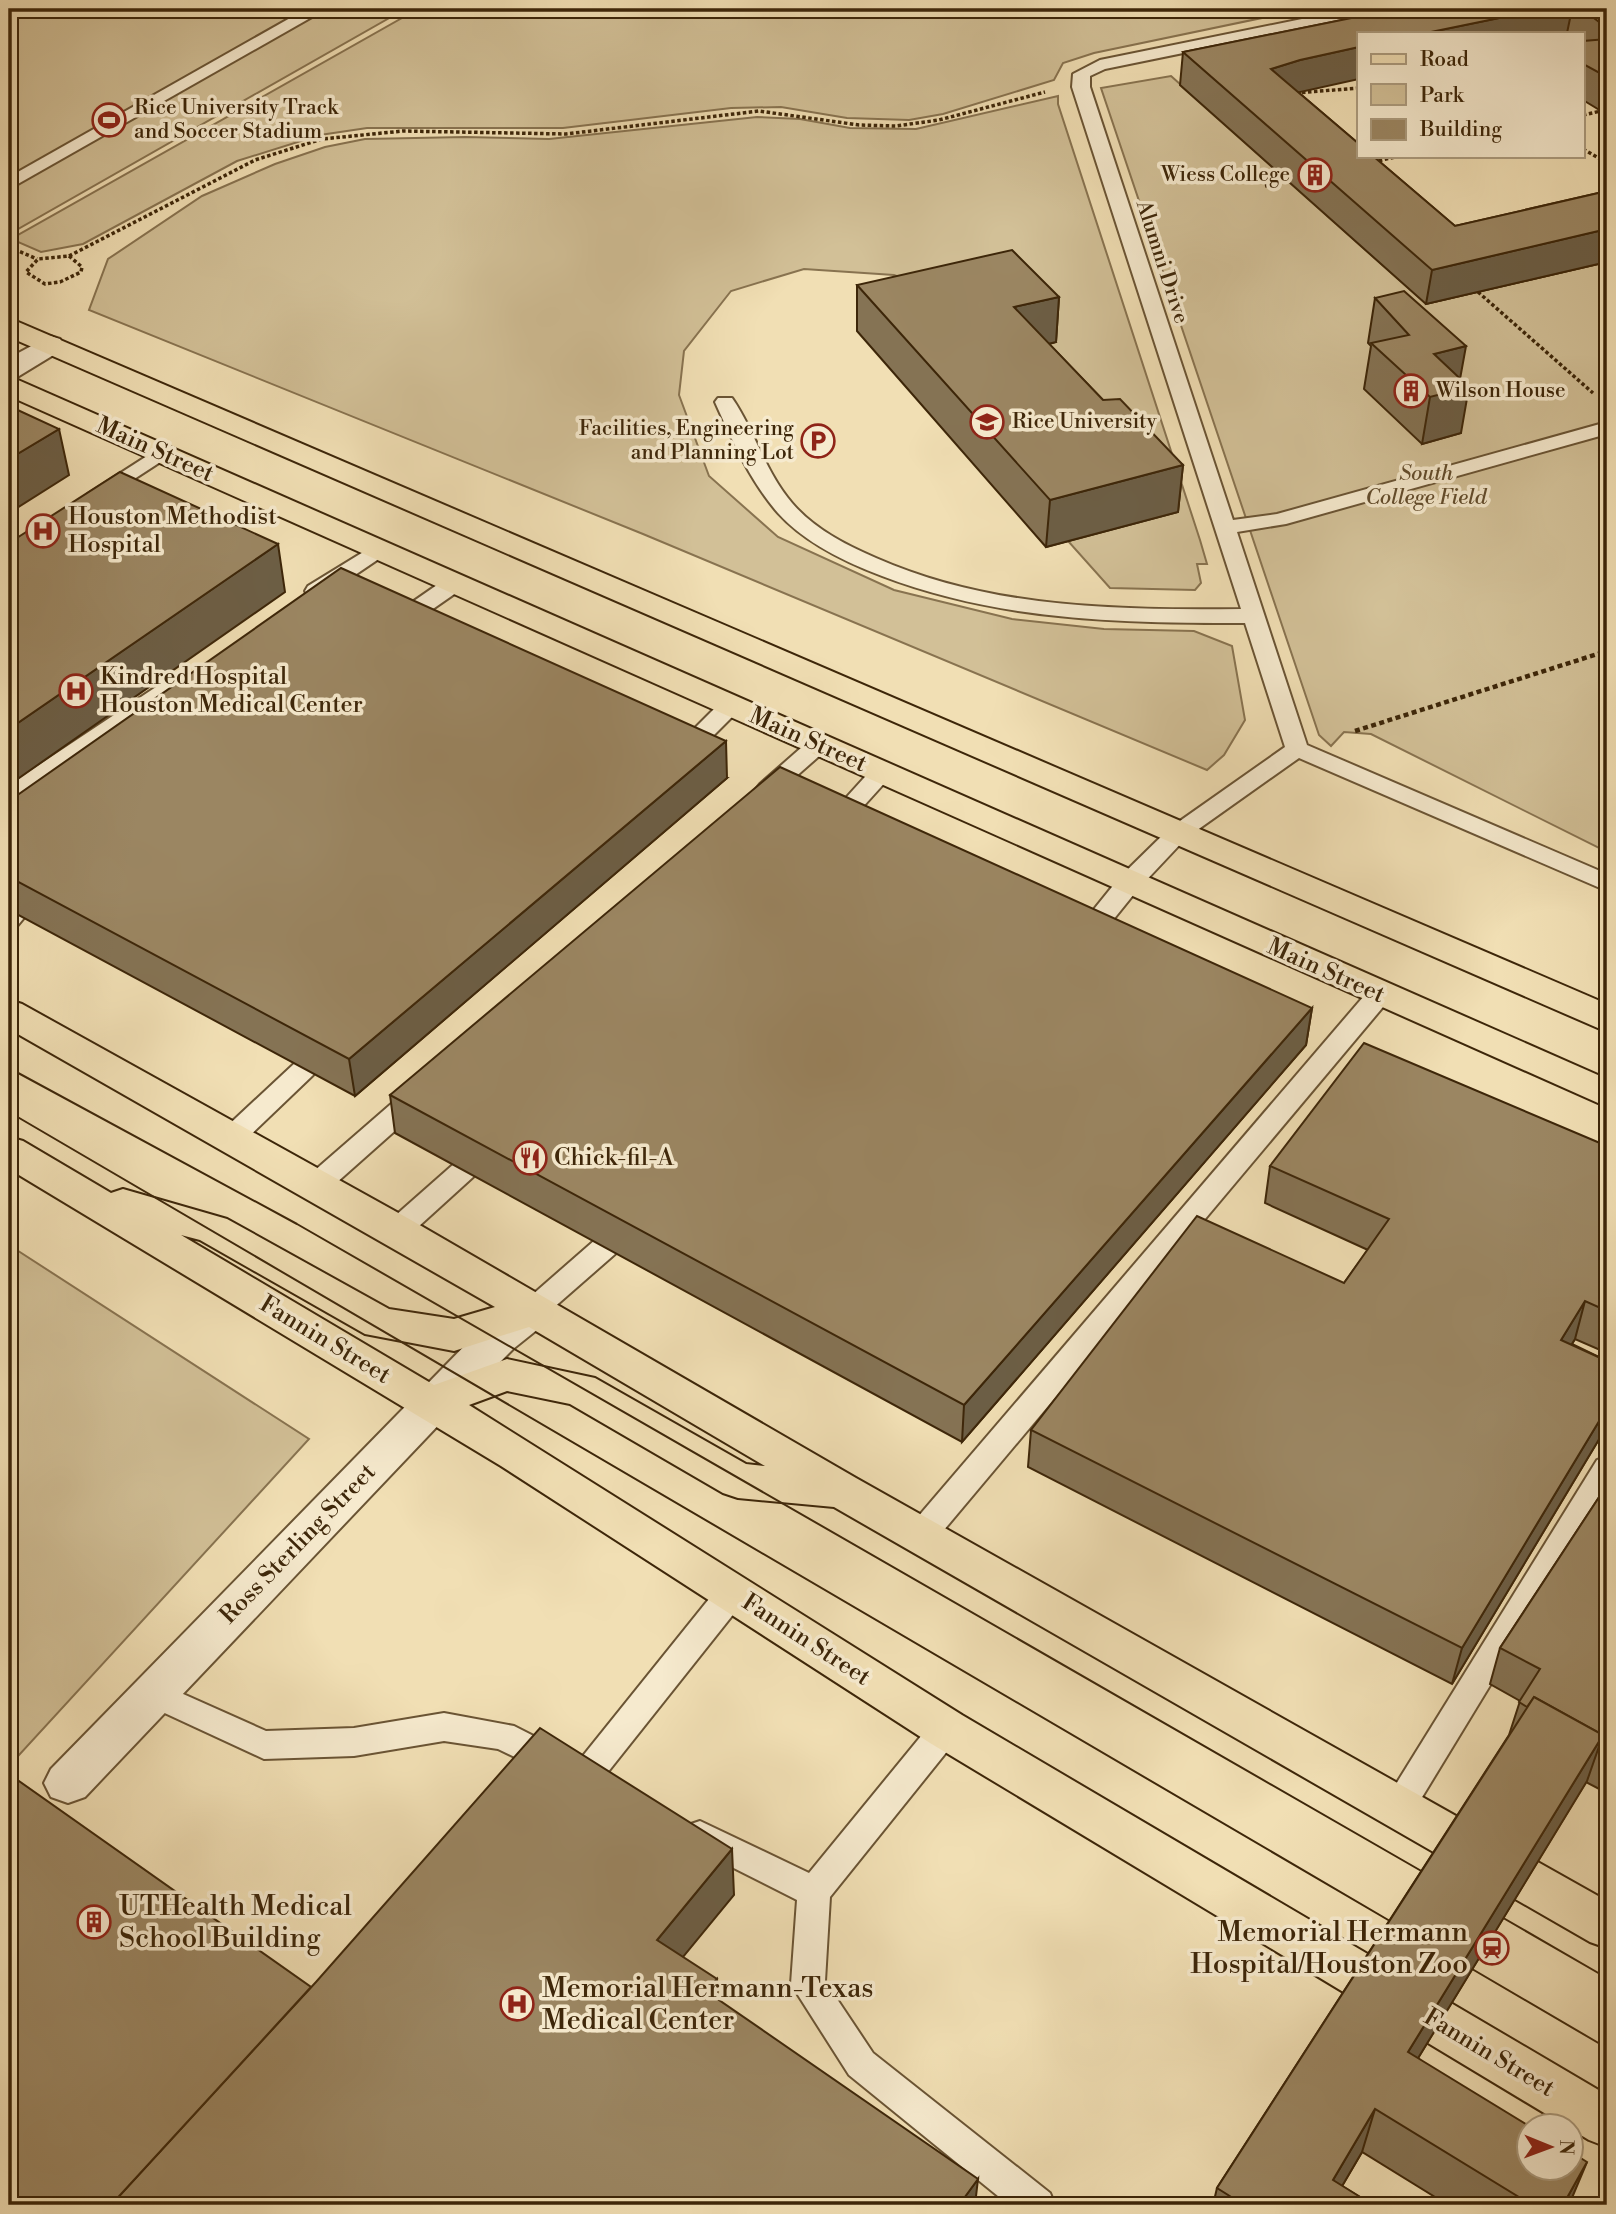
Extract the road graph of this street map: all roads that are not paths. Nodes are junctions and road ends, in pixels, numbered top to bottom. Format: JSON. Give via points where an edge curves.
{"nodes":[{"id":1,"x":318,"y":9,"type":"edge"},
{"id":2,"x":1374,"y":9,"type":"edge"},
{"id":3,"x":9,"y":184,"type":"edge"},
{"id":4,"x":9,"y":327,"type":"edge"},
{"id":5,"x":50,"y":345,"type":"junction"},
{"id":6,"x":9,"y":370,"type":"edge"},
{"id":7,"x":9,"y":385,"type":"edge"},
{"id":8,"x":725,"y":402,"type":"dead end"},
{"id":9,"x":1607,"y":428,"type":"edge"},
{"id":10,"x":161,"y":453,"type":"junction"},
{"id":11,"x":86,"y":502,"type":"edge"},
{"id":12,"x":1225,"y":527,"type":"junction"},
{"id":13,"x":378,"y":549,"type":"junction"},
{"id":14,"x":455,"y":583,"type":"junction"},
{"id":15,"x":299,"y":602,"type":"edge"},
{"id":16,"x":1254,"y":616,"type":"junction"},
{"id":17,"x":393,"y":626,"type":"edge"},
{"id":18,"x":195,"y":672,"type":"edge"},
{"id":19,"x":730,"y":706,"type":"junction"},
{"id":20,"x":818,"y":745,"type":"junction"},
{"id":21,"x":1297,"y":749,"type":"junction"},
{"id":22,"x":680,"y":756,"type":"edge"},
{"id":23,"x":881,"y":773,"type":"junction"},
{"id":24,"x":768,"y":789,"type":"edge"},
{"id":25,"x":9,"y":796,"type":"edge"},
{"id":26,"x":832,"y":827,"type":"edge"},
{"id":27,"x":1178,"y":833,"type":"junction"},
{"id":28,"x":1129,"y":883,"type":"junction"},
{"id":29,"x":1607,"y":883,"type":"edge"},
{"id":30,"x":1081,"y":942,"type":"edge"},
{"id":31,"x":1379,"y":995,"type":"junction"},
{"id":32,"x":9,"y":1013,"type":"edge"},
{"id":33,"x":1607,"y":1019,"type":"edge"},
{"id":34,"x":304,"y":1069,"type":"edge"},
{"id":35,"x":1607,"y":1094,"type":"edge"},
{"id":36,"x":407,"y":1105,"type":"edge"},
{"id":37,"x":231,"y":1138,"type":"junction"},
{"id":38,"x":9,"y":1151,"type":"edge"},
{"id":39,"x":464,"y":1170,"type":"edge"},
{"id":40,"x":316,"y":1185,"type":"junction"},
{"id":41,"x":74,"y":1190,"type":"junction"},
{"id":42,"x":397,"y":1230,"type":"junction"},
{"id":43,"x":605,"y":1247,"type":"edge"},
{"id":44,"x":533,"y":1310,"type":"junction"},
{"id":45,"x":432,"y":1404,"type":"junction"},
{"id":46,"x":1607,"y":1468,"type":"edge"},
{"id":47,"x":841,"y":1490,"type":"junction"},
{"id":48,"x":922,"y":1534,"type":"junction"},
{"id":49,"x":732,"y":1592,"type":"junction"},
{"id":50,"x":154,"y":1693,"type":"junction"},
{"id":51,"x":946,"y":1729,"type":"junction"},
{"id":52,"x":68,"y":1783,"type":"dead end"},
{"id":53,"x":1399,"y":1807,"type":"junction"},
{"id":54,"x":669,"y":1819,"type":"edge"},
{"id":55,"x":814,"y":1892,"type":"junction"},
{"id":56,"x":1607,"y":1926,"type":"edge"},
{"id":57,"x":1607,"y":2123,"type":"edge"},
{"id":58,"x":1037,"y":2205,"type":"edge"}],
"edges":[{"from":1,"to":3,"type":"lane"},
{"from":2,"to":12,"type":"lane","name":"Alumni Drive","via":[[1100,65],[1082,74],[1081,87]]},
{"from":4,"to":5,"type":"main road"},
{"from":5,"to":6,"type":"street"},
{"from":5,"to":27,"type":"main road"},
{"from":7,"to":10,"type":"main road","name":"Main Street"},
{"from":8,"to":16,"type":"lane","via":[[741,439],[786,508],[841,551],[898,576],[958,596],[1065,614]]},
{"from":9,"to":12,"type":"lane","via":[[1279,520]]},
{"from":10,"to":11,"type":"lane"},
{"from":10,"to":13,"type":"main road","name":"Main Street"},
{"from":12,"to":16,"type":"lane","name":"Alumni Drive"},
{"from":13,"to":14,"type":"main road","name":"Main Street"},
{"from":13,"to":15,"type":"lane"},
{"from":14,"to":17,"type":"lane"},
{"from":14,"to":19,"type":"main road","name":"Main Street"},
{"from":16,"to":21,"type":"lane","name":"Alumni Drive"},
{"from":18,"to":25,"type":"lane"},
{"from":19,"to":20,"type":"main road","name":"Main Street"},
{"from":19,"to":22,"type":"lane"},
{"from":20,"to":23,"type":"main road","name":"Main Street"},
{"from":20,"to":24,"type":"lane"},
{"from":21,"to":27,"type":"lane"},
{"from":21,"to":29,"type":"lane"},
{"from":23,"to":26,"type":"lane"},
{"from":23,"to":28,"type":"main road","name":"Main Street"},
{"from":27,"to":28,"type":"lane"},
{"from":27,"to":33,"type":"main road"},
{"from":28,"to":30,"type":"lane"},
{"from":28,"to":31,"type":"main road","name":"Main Street"},
{"from":31,"to":35,"type":"main road","name":"Main Street"},
{"from":31,"to":48,"type":"lane"},
{"from":32,"to":37,"type":"main road"},
{"from":34,"to":37,"type":"lane"},
{"from":36,"to":40,"type":"lane"},
{"from":37,"to":40,"type":"main road"},
{"from":38,"to":41,"type":"main road","name":"Fannin Street"},
{"from":39,"to":42,"type":"lane"},
{"from":40,"to":42,"type":"main road"},
{"from":41,"to":44,"type":"main road","via":[[213,1229],[380,1323],[454,1335]]},
{"from":41,"to":45,"type":"main road","name":"Fannin Street"},
{"from":42,"to":44,"type":"main road"},
{"from":43,"to":44,"type":"lane"},
{"from":44,"to":45,"type":"street","name":"Ross Sterling Street"},
{"from":44,"to":47,"type":"main road"},
{"from":45,"to":47,"type":"main road","via":[[507,1375],[580,1390],[738,1481]]},
{"from":45,"to":49,"type":"main road","name":"Fannin Street"},
{"from":45,"to":50,"type":"street","name":"Ross Sterling Street"},
{"from":46,"to":53,"type":"lane"},
{"from":47,"to":48,"type":"main road"},
{"from":48,"to":53,"type":"main road"},
{"from":49,"to":50,"type":"lane","via":[[597,1783],[503,1736],[444,1727],[354,1742],[264,1745]]},
{"from":49,"to":51,"type":"main road","name":"Fannin Street"},
{"from":50,"to":52,"type":"street","name":"Ross Sterling Street"},
{"from":51,"to":55,"type":"lane"},
{"from":51,"to":57,"type":"main road","name":"Fannin Street"},
{"from":53,"to":56,"type":"main road","via":[[1510,1856]]},
{"from":54,"to":55,"type":"lane"},
{"from":55,"to":58,"type":"lane","via":[[808,1984],[861,2064]]}]}
